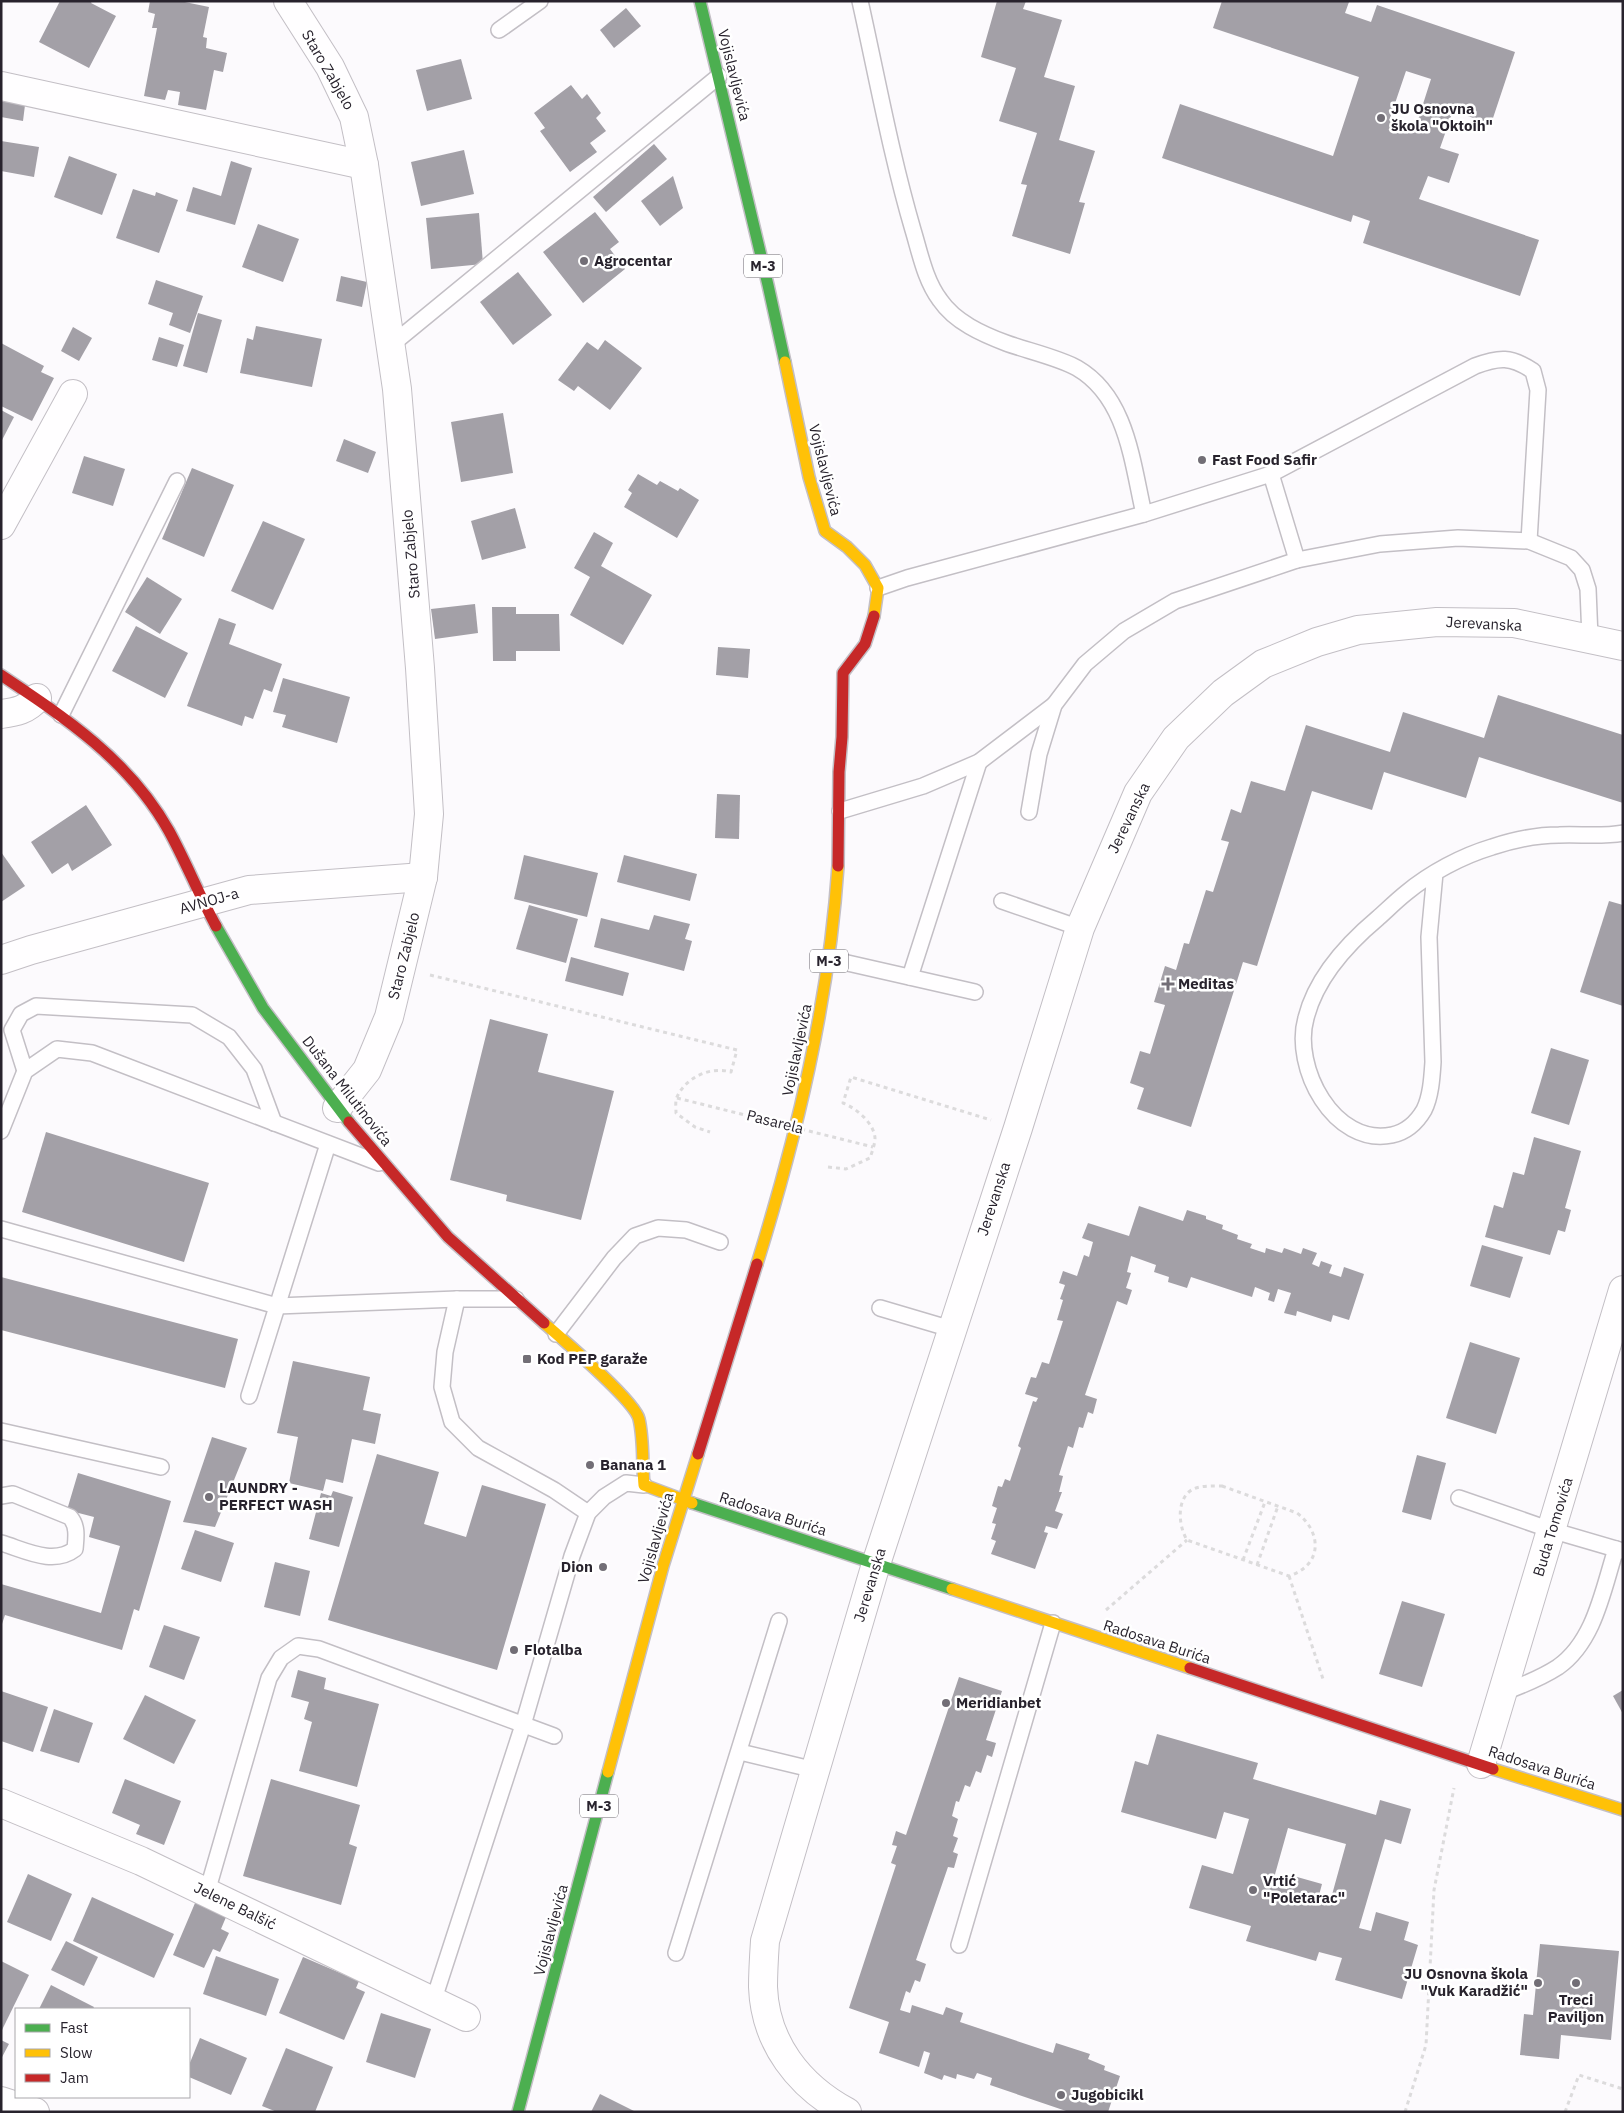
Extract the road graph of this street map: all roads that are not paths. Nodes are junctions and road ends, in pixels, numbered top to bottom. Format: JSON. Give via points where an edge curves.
{"nodes":[{"id":1,"x":288,"y":1,"type":"edge"},
{"id":2,"x":540,"y":1,"type":"edge"},
{"id":3,"x":700,"y":1,"type":"edge"},
{"id":4,"x":860,"y":1,"type":"edge"},
{"id":5,"x":499,"y":30,"type":"dead end"},
{"id":6,"x":719,"y":76,"type":"junction"},
{"id":7,"x":1,"y":86,"type":"edge"},
{"id":8,"x":364,"y":165,"type":"junction"},
{"id":9,"x":390,"y":346,"type":"junction"},
{"id":10,"x":73,"y":394,"type":"dead end"},
{"id":11,"x":1271,"y":474,"type":"junction"},
{"id":12,"x":177,"y":481,"type":"dead end"},
{"id":13,"x":1144,"y":514,"type":"junction"},
{"id":14,"x":1,"y":526,"type":"edge"},
{"id":15,"x":1529,"y":541,"type":"junction"},
{"id":16,"x":1297,"y":560,"type":"junction"},
{"id":17,"x":878,"y":588,"type":"junction"},
{"id":18,"x":1590,"y":638,"type":"junction"},
{"id":19,"x":1623,"y":646,"type":"edge"},
{"id":20,"x":1,"y":675,"type":"edge"},
{"id":21,"x":37,"y":698,"type":"junction"},
{"id":22,"x":1054,"y":705,"type":"junction"},
{"id":23,"x":1,"y":714,"type":"edge"},
{"id":24,"x":61,"y":715,"type":"junction"},
{"id":25,"x":978,"y":762,"type":"junction"},
{"id":26,"x":840,"y":811,"type":"junction"},
{"id":27,"x":1029,"y":812,"type":"dead end"},
{"id":28,"x":1623,"y":833,"type":"edge"},
{"id":29,"x":1435,"y":874,"type":"junction"},
{"id":30,"x":424,"y":877,"type":"junction"},
{"id":31,"x":1002,"y":901,"type":"dead end"},
{"id":32,"x":203,"y":903,"type":"junction"},
{"id":33,"x":1080,"y":928,"type":"junction"},
{"id":34,"x":830,"y":958,"type":"junction"},
{"id":35,"x":1,"y":960,"type":"edge"},
{"id":36,"x":910,"y":977,"type":"junction"},
{"id":37,"x":975,"y":992,"type":"dead end"},
{"id":38,"x":25,"y":1071,"type":"junction"},
{"id":39,"x":337,"y":1108,"type":"junction"},
{"id":40,"x":274,"y":1123,"type":"junction"},
{"id":41,"x":1,"y":1131,"type":"edge"},
{"id":42,"x":328,"y":1144,"type":"junction"},
{"id":43,"x":388,"y":1167,"type":"junction"},
{"id":44,"x":1,"y":1229,"type":"edge"},
{"id":45,"x":720,"y":1242,"type":"dead end"},
{"id":46,"x":1623,"y":1290,"type":"edge"},
{"id":47,"x":457,"y":1299,"type":"junction"},
{"id":48,"x":518,"y":1299,"type":"junction"},
{"id":49,"x":277,"y":1306,"type":"junction"},
{"id":50,"x":880,"y":1308,"type":"dead end"},
{"id":51,"x":951,"y":1329,"type":"junction"},
{"id":52,"x":556,"y":1334,"type":"junction"},
{"id":53,"x":249,"y":1396,"type":"dead end"},
{"id":54,"x":1,"y":1431,"type":"edge"},
{"id":55,"x":161,"y":1468,"type":"dead end"},
{"id":56,"x":644,"y":1485,"type":"junction"},
{"id":57,"x":1,"y":1496,"type":"edge"},
{"id":58,"x":1459,"y":1498,"type":"dead end"},
{"id":59,"x":683,"y":1500,"type":"junction"},
{"id":60,"x":588,"y":1513,"type":"junction"},
{"id":61,"x":1551,"y":1530,"type":"junction"},
{"id":62,"x":1,"y":1543,"type":"edge"},
{"id":63,"x":1619,"y":1550,"type":"edge"},
{"id":64,"x":876,"y":1564,"type":"junction"},
{"id":65,"x":778,"y":1621,"type":"dead end"},
{"id":66,"x":1053,"y":1623,"type":"junction"},
{"id":67,"x":1502,"y":1693,"type":"junction"},
{"id":68,"x":523,"y":1725,"type":"junction"},
{"id":69,"x":554,"y":1736,"type":"dead end"},
{"id":70,"x":740,"y":1752,"type":"junction"},
{"id":71,"x":1481,"y":1764,"type":"junction"},
{"id":72,"x":815,"y":1770,"type":"junction"},
{"id":73,"x":1,"y":1803,"type":"edge"},
{"id":74,"x":1623,"y":1810,"type":"edge"},
{"id":75,"x":207,"y":1892,"type":"junction"},
{"id":76,"x":959,"y":1945,"type":"dead end"},
{"id":77,"x":676,"y":1953,"type":"dead end"},
{"id":78,"x":433,"y":2002,"type":"junction"},
{"id":79,"x":466,"y":2017,"type":"dead end"},
{"id":80,"x":1,"y":2101,"type":"edge"},
{"id":81,"x":35,"y":2112,"type":"edge"},
{"id":82,"x":518,"y":2112,"type":"edge"},
{"id":83,"x":847,"y":2112,"type":"edge"}],
"edges":[{"from":1,"to":8,"type":"street","name":"Staro Zabjelo","via":[[330,67],[354,117]]},
{"from":2,"to":5,"type":"lane"},
{"from":3,"to":6,"type":"main road","name":"Vojislavljevića","number":"M-3"},
{"from":4,"to":13,"type":"lane","via":[[904,199],[925,271],[940,301],[966,324],[989,337],[1076,368],[1100,386],[1118,413],[1128,442]]},
{"from":6,"to":9,"type":"lane"},
{"from":6,"to":17,"type":"main road","name":"Vojislavljevića","number":"M-3","via":[[809,477],[825,531],[866,565]]},
{"from":7,"to":8,"type":"street"},
{"from":8,"to":9,"type":"street","name":"Staro Zabjelo"},
{"from":9,"to":30,"type":"street","name":"Staro Zabjelo","via":[[397,389],[420,668],[429,814]]},
{"from":10,"to":14,"type":"street"},
{"from":11,"to":13,"type":"lane"},
{"from":11,"to":15,"type":"lane","via":[[1475,366],[1490,360],[1513,360],[1533,371],[1538,390]]},
{"from":11,"to":16,"type":"lane"},
{"from":12,"to":24,"type":"lane"},
{"from":13,"to":17,"type":"lane"},
{"from":15,"to":16,"type":"lane","via":[[1458,538],[1380,544]]},
{"from":15,"to":18,"type":"lane","via":[[1571,558],[1582,570],[1588,589]]},
{"from":16,"to":22,"type":"lane","via":[[1175,601],[1141,621],[1085,664]]},
{"from":17,"to":26,"type":"main road","name":"Vojislavljevića","number":"M-3","via":[[872,626],[865,644],[843,673]]},
{"from":18,"to":19,"type":"street","name":"Jerevanska"},
{"from":18,"to":33,"type":"street","name":"Jerevanska","via":[[1514,624],[1437,622],[1358,630],[1316,642],[1263,664],[1223,693],[1176,738],[1138,793]]},
{"from":20,"to":21,"type":"main road","name":"Dušana Milutinovića"},
{"from":21,"to":23,"type":"street","via":[[28,707]]},
{"from":21,"to":24,"type":"main road","name":"Dušana Milutinovića"},
{"from":22,"to":25,"type":"lane"},
{"from":22,"to":27,"type":"lane","via":[[1038,754]]},
{"from":24,"to":32,"type":"main road","name":"Dušana Milutinovića","via":[[95,742],[142,790],[169,831]]},
{"from":25,"to":26,"type":"lane","via":[[922,786]]},
{"from":25,"to":36,"type":"lane"},
{"from":26,"to":34,"type":"main road","name":"Vojislavljevića","number":"M-3","via":[[837,893]]},
{"from":28,"to":29,"type":"lane","via":[[1529,837],[1458,860]]},
{"from":29,"to":29,"type":"lane","via":[[1406,892],[1357,936],[1313,996],[1305,1019],[1303,1039],[1311,1079],[1320,1097],[1343,1124],[1359,1133],[1375,1136],[1400,1133],[1418,1119],[1425,1108],[1433,1062],[1429,937]]},
{"from":30,"to":32,"type":"street","name":"AVNOJ-a","via":[[249,890]]},
{"from":30,"to":39,"type":"street","name":"Staro Zabjelo","via":[[389,1017],[367,1070]]},
{"from":31,"to":33,"type":"lane"},
{"from":32,"to":35,"type":"street","name":"AVNOJ-a"},
{"from":32,"to":39,"type":"main road","name":"Dušana Milutinovića","via":[[263,1008]]},
{"from":33,"to":51,"type":"street","name":"Jerevanska"},
{"from":34,"to":36,"type":"lane"},
{"from":34,"to":59,"type":"main road","name":"Vojislavljevića","number":"M-3","via":[[783,1180]]},
{"from":36,"to":37,"type":"lane"},
{"from":38,"to":40,"type":"lane","via":[[57,1049],[92,1053]]},
{"from":38,"to":40,"type":"lane","via":[[12,1030],[21,1014],[36,1006],[192,1015],[229,1037],[254,1068]]},
{"from":38,"to":41,"type":"lane"},
{"from":39,"to":43,"type":"main road","name":"Dušana Milutinovića"},
{"from":40,"to":42,"type":"lane"},
{"from":42,"to":43,"type":"lane"},
{"from":42,"to":49,"type":"lane"},
{"from":43,"to":48,"type":"main road","name":"Dušana Milutinovića","via":[[448,1237]]},
{"from":44,"to":49,"type":"lane"},
{"from":45,"to":52,"type":"lane","via":[[686,1230],[658,1228],[635,1236],[614,1258]]},
{"from":46,"to":61,"type":"street","name":"Buda Tomovića"},
{"from":47,"to":48,"type":"lane"},
{"from":47,"to":49,"type":"lane"},
{"from":47,"to":60,"type":"lane","via":[[445,1352],[442,1387],[452,1422],[478,1448],[554,1490]]},
{"from":48,"to":52,"type":"main road","name":"Dušana Milutinovića"},
{"from":49,"to":53,"type":"lane"},
{"from":50,"to":51,"type":"lane"},
{"from":51,"to":64,"type":"street","name":"Jerevanska"},
{"from":52,"to":56,"type":"main road","name":"Dušana Milutinovića","via":[[639,1416]]},
{"from":54,"to":55,"type":"lane"},
{"from":56,"to":59,"type":"main road"},
{"from":56,"to":60,"type":"lane","via":[[626,1483],[604,1497]]},
{"from":57,"to":62,"type":"lane","via":[[13,1494],[70,1517],[76,1529],[75,1549],[66,1556],[52,1558]]},
{"from":58,"to":61,"type":"lane"},
{"from":59,"to":64,"type":"main road","name":"Radosava Burića"},
{"from":59,"to":82,"type":"main road","name":"Vojislavljevića","number":"M-3","via":[[651,1609]]},
{"from":60,"to":68,"type":"lane","via":[[572,1556]]},
{"from":61,"to":63,"type":"lane"},
{"from":61,"to":67,"type":"street","name":"Buda Tomovića"},
{"from":63,"to":67,"type":"lane","via":[[1590,1629],[1576,1650],[1558,1667]]},
{"from":64,"to":66,"type":"main road","name":"Radosava Burića"},
{"from":64,"to":72,"type":"street","name":"Jerevanska"},
{"from":65,"to":70,"type":"lane"},
{"from":66,"to":71,"type":"main road","name":"Radosava Burića"},
{"from":66,"to":76,"type":"lane"},
{"from":67,"to":71,"type":"street","name":"Buda Tomovića"},
{"from":68,"to":69,"type":"lane"},
{"from":68,"to":75,"type":"lane","via":[[319,1649],[298,1646],[281,1658],[269,1678]]},
{"from":68,"to":78,"type":"lane"},
{"from":70,"to":72,"type":"lane"},
{"from":70,"to":77,"type":"lane"},
{"from":71,"to":74,"type":"main road","name":"Radosava Burića"},
{"from":72,"to":83,"type":"street","name":"Jerevanska","via":[[765,1941],[763,1989],[772,2034],[795,2072],[825,2100]]},
{"from":73,"to":75,"type":"street","name":"Jelene Balšić"},
{"from":75,"to":78,"type":"street","name":"Jelene Balšić"},
{"from":78,"to":79,"type":"street","name":"Jelene Balšić"},
{"from":80,"to":81,"type":"street"}]}
